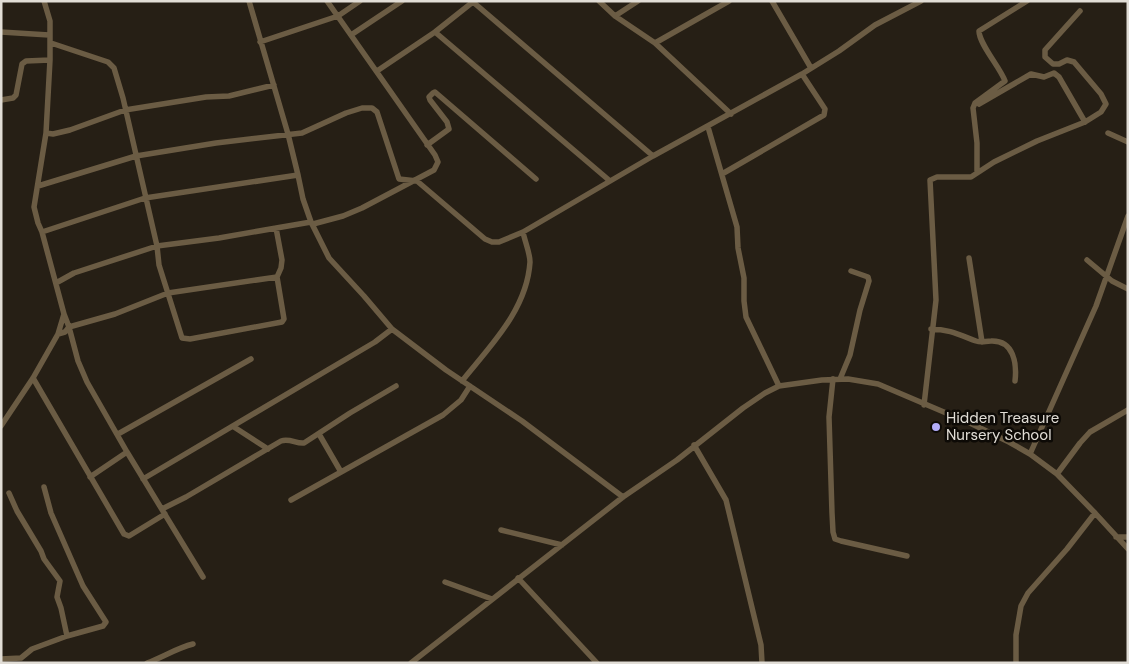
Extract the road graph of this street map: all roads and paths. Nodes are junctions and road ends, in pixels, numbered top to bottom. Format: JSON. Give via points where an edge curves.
{"nodes":[{"id":1,"x":44,"y":1,"type":"edge"},
{"id":2,"x":249,"y":1,"type":"edge"},
{"id":3,"x":360,"y":1,"type":"edge"},
{"id":4,"x":402,"y":1,"type":"edge"},
{"id":5,"x":474,"y":1,"type":"edge"},
{"id":6,"x":599,"y":1,"type":"edge"},
{"id":7,"x":638,"y":1,"type":"edge"},
{"id":8,"x":729,"y":1,"type":"edge"},
{"id":9,"x":772,"y":1,"type":"edge"},
{"id":10,"x":921,"y":1,"type":"edge"},
{"id":11,"x":1027,"y":1,"type":"edge"},
{"id":12,"x":327,"y":2,"type":"edge"},
{"id":13,"x":1080,"y":10,"type":"dead end"},
{"id":14,"x":338,"y":16,"type":"junction"},
{"id":15,"x":615,"y":16,"type":"junction"},
{"id":16,"x":1,"y":32,"type":"edge"},
{"id":17,"x":435,"y":32,"type":"junction"},
{"id":18,"x":50,"y":35,"type":"junction"},
{"id":19,"x":351,"y":36,"type":"junction"},
{"id":20,"x":260,"y":42,"type":"junction"},
{"id":21,"x":50,"y":44,"type":"junction"},
{"id":22,"x":655,"y":44,"type":"junction"},
{"id":23,"x":50,"y":60,"type":"junction"},
{"id":24,"x":812,"y":68,"type":"junction"},
{"id":25,"x":377,"y":71,"type":"junction"},
{"id":26,"x":802,"y":74,"type":"junction"},
{"id":27,"x":274,"y":85,"type":"junction"},
{"id":28,"x":1,"y":100,"type":"edge"},
{"id":29,"x":973,"y":108,"type":"junction"},
{"id":30,"x":124,"y":110,"type":"junction"},
{"id":31,"x":731,"y":114,"type":"junction"},
{"id":32,"x":1085,"y":122,"type":"junction"},
{"id":33,"x":708,"y":126,"type":"junction"},
{"id":34,"x":46,"y":133,"type":"junction"},
{"id":35,"x":288,"y":134,"type":"junction"},
{"id":36,"x":1108,"y":134,"type":"dead end"},
{"id":37,"x":1128,"y":142,"type":"edge"},
{"id":38,"x":427,"y":145,"type":"junction"},
{"id":39,"x":136,"y":156,"type":"junction"},
{"id":40,"x":653,"y":156,"type":"junction"},
{"id":41,"x":977,"y":171,"type":"junction"},
{"id":42,"x":722,"y":174,"type":"junction"},
{"id":43,"x":298,"y":175,"type":"junction"},
{"id":44,"x":536,"y":179,"type":"dead end"},
{"id":45,"x":417,"y":180,"type":"junction"},
{"id":46,"x":610,"y":181,"type":"junction"},
{"id":47,"x":38,"y":186,"type":"junction"},
{"id":48,"x":145,"y":198,"type":"junction"},
{"id":49,"x":1128,"y":216,"type":"edge"},
{"id":50,"x":312,"y":223,"type":"junction"},
{"id":51,"x":276,"y":228,"type":"junction"},
{"id":52,"x":42,"y":232,"type":"junction"},
{"id":53,"x":524,"y":232,"type":"junction"},
{"id":54,"x":157,"y":246,"type":"junction"},
{"id":55,"x":969,"y":258,"type":"dead end"},
{"id":56,"x":1087,"y":260,"type":"dead end"},
{"id":57,"x":851,"y":271,"type":"dead end"},
{"id":58,"x":1106,"y":275,"type":"junction"},
{"id":59,"x":277,"y":277,"type":"junction"},
{"id":60,"x":56,"y":283,"type":"junction"},
{"id":61,"x":1128,"y":289,"type":"edge"},
{"id":62,"x":168,"y":292,"type":"junction"},
{"id":63,"x":64,"y":314,"type":"junction"},
{"id":64,"x":69,"y":327,"type":"junction"},
{"id":65,"x":392,"y":329,"type":"junction"},
{"id":66,"x":931,"y":329,"type":"junction"},
{"id":67,"x":58,"y":334,"type":"junction"},
{"id":68,"x":982,"y":342,"type":"junction"},
{"id":69,"x":251,"y":358,"type":"dead end"},
{"id":70,"x":33,"y":378,"type":"junction"},
{"id":71,"x":836,"y":379,"type":"junction"},
{"id":72,"x":462,"y":381,"type":"junction"},
{"id":73,"x":1015,"y":382,"type":"dead end"},
{"id":74,"x":396,"y":386,"type":"dead end"},
{"id":75,"x":470,"y":386,"type":"junction"},
{"id":76,"x":779,"y":386,"type":"junction"},
{"id":77,"x":924,"y":405,"type":"junction"},
{"id":78,"x":1128,"y":410,"type":"edge"},
{"id":79,"x":1,"y":426,"type":"edge"},
{"id":80,"x":234,"y":427,"type":"junction"},
{"id":81,"x":118,"y":434,"type":"junction"},
{"id":82,"x":319,"y":434,"type":"junction"},
{"id":83,"x":694,"y":446,"type":"junction"},
{"id":84,"x":268,"y":448,"type":"junction"},
{"id":85,"x":127,"y":452,"type":"junction"},
{"id":86,"x":1030,"y":454,"type":"junction"},
{"id":87,"x":341,"y":472,"type":"junction"},
{"id":88,"x":1057,"y":474,"type":"junction"},
{"id":89,"x":90,"y":477,"type":"junction"},
{"id":90,"x":143,"y":479,"type":"junction"},
{"id":91,"x":44,"y":487,"type":"dead end"},
{"id":92,"x":9,"y":493,"type":"dead end"},
{"id":93,"x":623,"y":497,"type":"junction"},
{"id":94,"x":291,"y":500,"type":"dead end"},
{"id":95,"x":164,"y":511,"type":"junction"},
{"id":96,"x":1095,"y":513,"type":"junction"},
{"id":97,"x":501,"y":530,"type":"dead end"},
{"id":98,"x":1116,"y":536,"type":"junction"},
{"id":99,"x":1128,"y":537,"type":"edge"},
{"id":100,"x":562,"y":545,"type":"junction"},
{"id":101,"x":1128,"y":549,"type":"edge"},
{"id":102,"x":907,"y":556,"type":"dead end"},
{"id":103,"x":203,"y":577,"type":"dead end"},
{"id":104,"x":518,"y":578,"type":"junction"},
{"id":105,"x":445,"y":582,"type":"dead end"},
{"id":106,"x":492,"y":599,"type":"junction"},
{"id":107,"x":67,"y":636,"type":"junction"},
{"id":108,"x":193,"y":644,"type":"dead end"},
{"id":109,"x":1,"y":660,"type":"edge"},
{"id":110,"x":147,"y":663,"type":"edge"},
{"id":111,"x":411,"y":663,"type":"edge"},
{"id":112,"x":597,"y":663,"type":"edge"},
{"id":113,"x":762,"y":663,"type":"edge"},
{"id":114,"x":1016,"y":663,"type":"edge"}],
"edges":[{"from":1,"to":18,"type":"street"},
{"from":2,"to":20,"type":"street"},
{"from":3,"to":14,"type":"street"},
{"from":4,"to":19,"type":"street"},
{"from":5,"to":17,"type":"street"},
{"from":5,"to":40,"type":"street"},
{"from":6,"to":15,"type":"street"},
{"from":7,"to":15,"type":"street"},
{"from":8,"to":22,"type":"street"},
{"from":9,"to":24,"type":"street"},
{"from":10,"to":24,"type":"street","via":[[875,26]]},
{"from":11,"to":29,"type":"street","via":[[979,32],[1005,80]]},
{"from":12,"to":14,"type":"street"},
{"from":13,"to":32,"type":"street","via":[[1045,50],[1045,57],[1053,64],[1067,60],[1074,62],[1103,99],[1106,104],[1102,112]]},
{"from":14,"to":19,"type":"street"},
{"from":14,"to":20,"type":"street"},
{"from":15,"to":22,"type":"street"},
{"from":16,"to":18,"type":"street"},
{"from":17,"to":25,"type":"street"},
{"from":17,"to":46,"type":"street"},
{"from":18,"to":21,"type":"street"},
{"from":19,"to":25,"type":"street"},
{"from":20,"to":27,"type":"street"},
{"from":21,"to":23,"type":"street"},
{"from":21,"to":30,"type":"street","via":[[112,64]]},
{"from":22,"to":31,"type":"street"},
{"from":23,"to":28,"type":"street","via":[[22,64],[16,95]]},
{"from":23,"to":34,"type":"street"},
{"from":24,"to":26,"type":"street"},
{"from":25,"to":38,"type":"street"},
{"from":26,"to":31,"type":"street"},
{"from":26,"to":42,"type":"street","via":[[825,109],[824,115]]},
{"from":27,"to":30,"type":"street","via":[[229,96]]},
{"from":27,"to":35,"type":"street"},
{"from":29,"to":32,"type":"street","via":[[1031,74],[1044,77],[1054,73]]},
{"from":29,"to":41,"type":"street"},
{"from":30,"to":34,"type":"street","via":[[70,130]]},
{"from":30,"to":39,"type":"street"},
{"from":31,"to":33,"type":"street"},
{"from":32,"to":41,"type":"street","via":[[1037,141]]},
{"from":33,"to":40,"type":"street"},
{"from":33,"to":42,"type":"street"},
{"from":34,"to":47,"type":"street"},
{"from":35,"to":39,"type":"street"},
{"from":35,"to":43,"type":"street"},
{"from":35,"to":45,"type":"street","via":[[302,133],[346,113],[372,108],[377,112],[399,179]]},
{"from":36,"to":37,"type":"street"},
{"from":38,"to":44,"type":"street","via":[[449,127],[430,100],[429,96],[436,92]]},
{"from":38,"to":45,"type":"street","via":[[438,162],[434,170]]},
{"from":39,"to":47,"type":"street"},
{"from":39,"to":48,"type":"street"},
{"from":40,"to":46,"type":"street"},
{"from":41,"to":66,"type":"street","via":[[971,177],[930,180],[936,277]]},
{"from":42,"to":76,"type":"street","via":[[737,227],[746,318]]},
{"from":43,"to":48,"type":"street"},
{"from":43,"to":50,"type":"street"},
{"from":45,"to":50,"type":"street","via":[[343,216]]},
{"from":45,"to":53,"type":"street","via":[[492,242]]},
{"from":46,"to":53,"type":"street"},
{"from":47,"to":52,"type":"street","via":[[34,207]]},
{"from":48,"to":52,"type":"street"},
{"from":48,"to":54,"type":"street"},
{"from":49,"to":58,"type":"street"},
{"from":50,"to":51,"type":"street"},
{"from":50,"to":65,"type":"street","via":[[329,258]]},
{"from":51,"to":54,"type":"street"},
{"from":51,"to":59,"type":"street","via":[[282,260]]},
{"from":52,"to":60,"type":"street"},
{"from":53,"to":72,"type":"street","via":[[530,260],[523,294],[510,319]]},
{"from":54,"to":60,"type":"street","via":[[74,273]]},
{"from":54,"to":62,"type":"street"},
{"from":55,"to":68,"type":"street"},
{"from":56,"to":58,"type":"street"},
{"from":57,"to":71,"type":"street","via":[[868,277],[869,281],[850,356]]},
{"from":58,"to":61,"type":"street"},
{"from":58,"to":86,"type":"street","via":[[1096,306]]},
{"from":59,"to":62,"type":"street"},
{"from":59,"to":62,"type":"street","via":[[282,322],[190,339],[181,336]]},
{"from":60,"to":63,"type":"street"},
{"from":62,"to":64,"type":"street","via":[[115,314]]},
{"from":63,"to":64,"type":"street"},
{"from":63,"to":67,"type":"street"},
{"from":64,"to":67,"type":"street"},
{"from":64,"to":81,"type":"street","via":[[78,361]]},
{"from":65,"to":72,"type":"street"},
{"from":65,"to":80,"type":"street"},
{"from":66,"to":68,"type":"street","via":[[944,329]]},
{"from":66,"to":77,"type":"street"},
{"from":67,"to":70,"type":"street"},
{"from":68,"to":73,"type":"street","via":[[1003,343],[1008,347],[1015,361]]},
{"from":69,"to":81,"type":"street"},
{"from":70,"to":79,"type":"street"},
{"from":70,"to":89,"type":"street"},
{"from":71,"to":76,"type":"street"},
{"from":71,"to":77,"type":"street","via":[[878,384]]},
{"from":71,"to":102,"type":"street","via":[[829,422],[835,538]]},
{"from":72,"to":75,"type":"street"},
{"from":74,"to":82,"type":"street"},
{"from":75,"to":87,"type":"street","via":[[461,400],[443,415]]},
{"from":75,"to":93,"type":"street"},
{"from":76,"to":83,"type":"street","via":[[743,408]]},
{"from":77,"to":86,"type":"street","via":[[972,424]]},
{"from":78,"to":88,"type":"street","via":[[1090,432]]},
{"from":80,"to":84,"type":"street"},
{"from":80,"to":90,"type":"street"},
{"from":81,"to":85,"type":"street"},
{"from":82,"to":84,"type":"street","via":[[304,442],[284,440]]},
{"from":82,"to":87,"type":"street"},
{"from":83,"to":93,"type":"street"},
{"from":83,"to":113,"type":"street","via":[[726,500],[761,645]]},
{"from":84,"to":95,"type":"street"},
{"from":85,"to":89,"type":"street"},
{"from":85,"to":90,"type":"street"},
{"from":86,"to":88,"type":"street"},
{"from":87,"to":94,"type":"street"},
{"from":88,"to":96,"type":"street"},
{"from":89,"to":95,"type":"street","via":[[126,535]]},
{"from":90,"to":95,"type":"street"},
{"from":91,"to":107,"type":"street","via":[[72,563],[106,622],[103,626]]},
{"from":92,"to":107,"type":"street","via":[[44,560],[60,581],[57,597]]},
{"from":93,"to":100,"type":"street"},
{"from":95,"to":103,"type":"street"},
{"from":96,"to":98,"type":"street"},
{"from":96,"to":114,"type":"street","via":[[1028,593],[1016,635]]},
{"from":97,"to":100,"type":"street"},
{"from":98,"to":99,"type":"street"},
{"from":98,"to":101,"type":"street"},
{"from":100,"to":104,"type":"street"},
{"from":104,"to":106,"type":"street"},
{"from":104,"to":112,"type":"street"},
{"from":105,"to":106,"type":"street"},
{"from":106,"to":111,"type":"street"},
{"from":107,"to":109,"type":"street","via":[[32,649],[21,658]]},
{"from":108,"to":110,"type":"street"}]}
